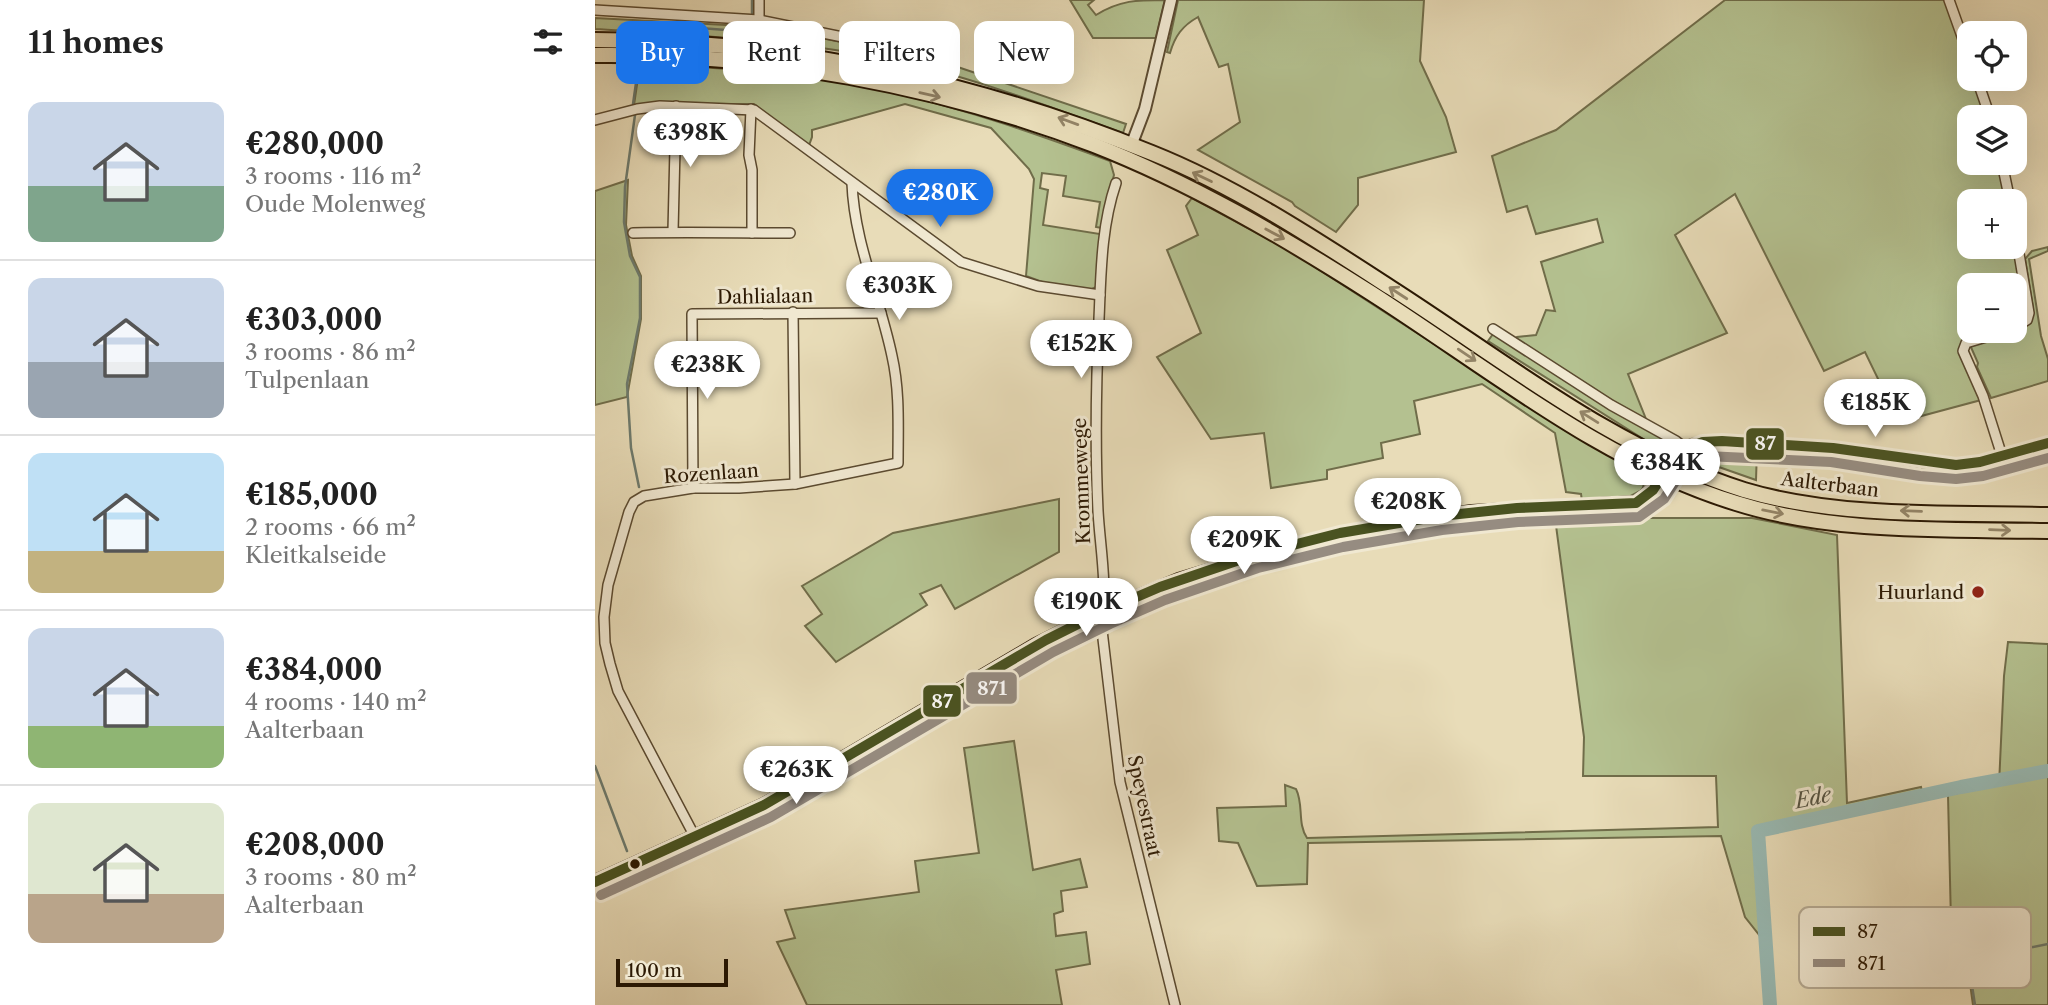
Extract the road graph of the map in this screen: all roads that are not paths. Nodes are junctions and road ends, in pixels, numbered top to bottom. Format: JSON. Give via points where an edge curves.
{"nodes":[{"id":1,"x":759,"y":0,"type":"edge"},
{"id":2,"x":1171,"y":0,"type":"edge"},
{"id":3,"x":1949,"y":0,"type":"edge"},
{"id":4,"x":595,"y":10,"type":"edge"},
{"id":5,"x":759,"y":20,"type":"junction"},
{"id":6,"x":1957,"y":22,"type":"edge"},
{"id":7,"x":839,"y":36,"type":"edge"},
{"id":8,"x":595,"y":40,"type":"edge"},
{"id":9,"x":595,"y":55,"type":"edge"},
{"id":10,"x":676,"y":106,"type":"junction"},
{"id":11,"x":751,"y":109,"type":"junction"},
{"id":12,"x":595,"y":120,"type":"edge"},
{"id":13,"x":1129,"y":152,"type":"junction"},
{"id":14,"x":852,"y":183,"type":"junction"},
{"id":15,"x":1117,"y":183,"type":"dead end"},
{"id":16,"x":673,"y":231,"type":"junction"},
{"id":17,"x":633,"y":233,"type":"dead end"},
{"id":18,"x":751,"y":233,"type":"junction"},
{"id":19,"x":790,"y":233,"type":"dead end"},
{"id":20,"x":1100,"y":295,"type":"junction"},
{"id":21,"x":2027,"y":301,"type":"edge"},
{"id":22,"x":793,"y":312,"type":"junction"},
{"id":23,"x":881,"y":313,"type":"junction"},
{"id":24,"x":2027,"y":320,"type":"edge"},
{"id":25,"x":1493,"y":329,"type":"dead end"},
{"id":26,"x":1966,"y":343,"type":"edge"},
{"id":27,"x":2048,"y":443,"type":"edge"},
{"id":28,"x":1685,"y":448,"type":"junction"},
{"id":29,"x":2002,"y":456,"type":"junction"},
{"id":30,"x":1666,"y":469,"type":"junction"},
{"id":31,"x":795,"y":484,"type":"junction"},
{"id":32,"x":693,"y":488,"type":"junction"},
{"id":33,"x":2048,"y":515,"type":"edge"},
{"id":34,"x":2048,"y":531,"type":"edge"},
{"id":35,"x":1104,"y":611,"type":"junction"},
{"id":36,"x":695,"y":837,"type":"junction"},
{"id":37,"x":595,"y":881,"type":"edge"},
{"id":38,"x":1175,"y":1005,"type":"edge"}],
"edges":[{"from":1,"to":5,"type":"street"},
{"from":2,"to":13,"type":"street","via":[[1143,118]]},
{"from":3,"to":6,"type":"street"},
{"from":4,"to":5,"type":"street"},
{"from":5,"to":7,"type":"street"},
{"from":13,"to":8,"type":"highway","one_way":true,"via":[[1062,119],[871,66],[742,48]]},
{"from":9,"to":13,"type":"highway","one_way":true,"via":[[691,58],[859,79]]},
{"from":10,"to":11,"type":"street"},
{"from":10,"to":12,"type":"street","via":[[637,109]]},
{"from":10,"to":16,"type":"street"},
{"from":11,"to":14,"type":"street"},
{"from":11,"to":18,"type":"street"},
{"from":13,"to":30,"type":"highway","via":[[1297,246],[1585,433],[1641,466]]},
{"from":14,"to":20,"type":"street","via":[[974,268],[1038,286]]},
{"from":14,"to":23,"type":"street","via":[[853,210]]},
{"from":15,"to":20,"type":"street","name":"Krommewege","via":[[1105,227]]},
{"from":16,"to":17,"type":"street"},
{"from":16,"to":18,"type":"street"},
{"from":18,"to":19,"type":"street"},
{"from":20,"to":35,"type":"street","name":"Krommewege","via":[[1096,451]]},
{"from":21,"to":24,"type":"street"},
{"from":22,"to":23,"type":"street","name":"Dahlialaan"},
{"from":22,"to":31,"type":"street"},
{"from":22,"to":32,"type":"street","name":"Dahlialaan","via":[[692,314]]},
{"from":23,"to":31,"type":"street","name":"Rozenlaan","via":[[897,386],[898,463]]},
{"from":25,"to":28,"type":"street"},
{"from":26,"to":29,"type":"street","via":[[1963,351]]},
{"from":27,"to":29,"type":"street"},
{"from":28,"to":29,"type":"street","via":[[1722,441],[1833,448],[1956,465]]},
{"from":28,"to":30,"type":"street"},
{"from":33,"to":30,"type":"highway","name":"Aalterbaan","one_way":true,"via":[[1869,510],[1802,503]]},
{"from":30,"to":34,"type":"highway","name":"Aalterbaan","one_way":true,"via":[[1738,504],[1818,521]]},
{"from":30,"to":35,"type":"main road","via":[[1649,494],[1636,503],[1472,512],[1340,533],[1226,564]]},
{"from":31,"to":32,"type":"street","name":"Rozenlaan"},
{"from":32,"to":36,"type":"street","name":"Rozenlaan","via":[[644,496],[634,502],[608,585],[604,617],[605,643],[618,691]]},
{"from":35,"to":36,"type":"main road","via":[[1007,661],[764,805]]},
{"from":35,"to":38,"type":"street","name":"Speyestraat","via":[[1101,622],[1120,782]]},
{"from":36,"to":37,"type":"main road"}]}
